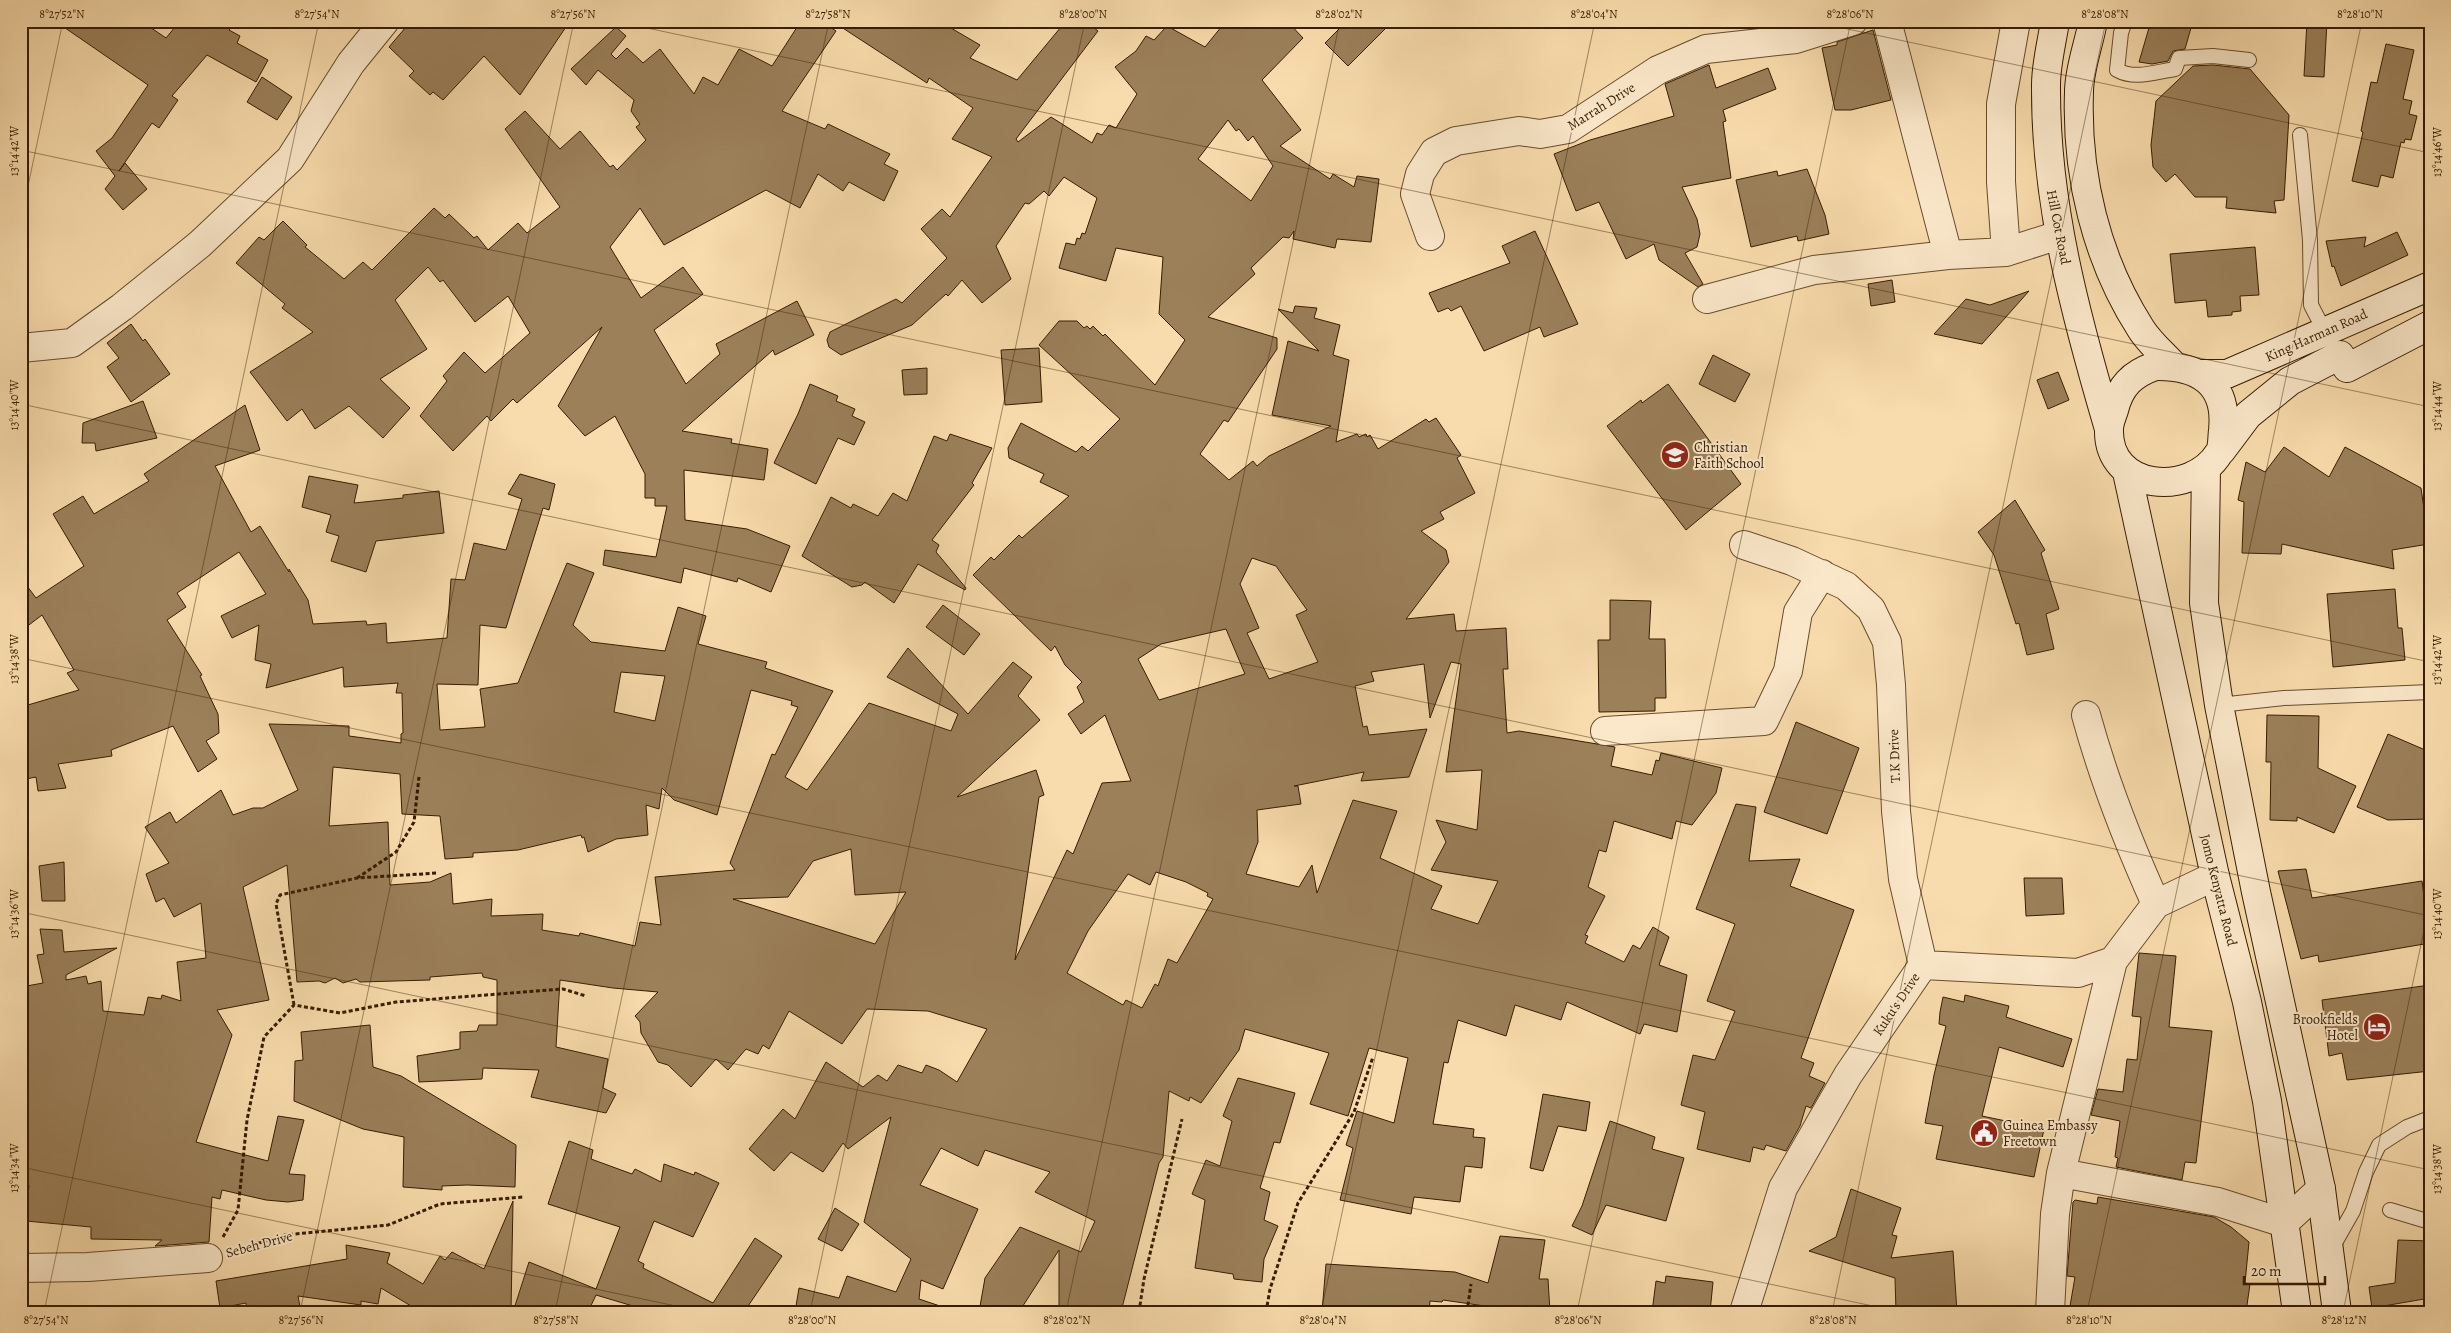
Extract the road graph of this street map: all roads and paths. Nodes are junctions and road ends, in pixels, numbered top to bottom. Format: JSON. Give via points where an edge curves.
{"nodes":[{"id":1,"x":385,"y":21,"type":"edge"},
{"id":2,"x":1852,"y":21,"type":"edge"},
{"id":3,"x":1887,"y":21,"type":"edge"},
{"id":4,"x":2016,"y":21,"type":"edge"},
{"id":5,"x":2054,"y":21,"type":"edge"},
{"id":6,"x":2093,"y":21,"type":"edge"},
{"id":7,"x":2125,"y":21,"type":"edge"},
{"id":8,"x":2249,"y":60,"type":"dead end"},
{"id":9,"x":2300,"y":135,"type":"dead end"},
{"id":10,"x":2059,"y":235,"type":"junction"},
{"id":11,"x":1430,"y":236,"type":"dead end"},
{"id":12,"x":2006,"y":252,"type":"junction"},
{"id":13,"x":1948,"y":255,"type":"junction"},
{"id":14,"x":2430,"y":286,"type":"edge"},
{"id":15,"x":1708,"y":299,"type":"dead end"},
{"id":16,"x":2430,"y":325,"type":"edge"},
{"id":17,"x":2323,"y":331,"type":"junction"},
{"id":18,"x":21,"y":348,"type":"edge"},
{"id":19,"x":2340,"y":355,"type":"junction"},
{"id":20,"x":2174,"y":366,"type":"junction"},
{"id":21,"x":2201,"y":374,"type":"junction"},
{"id":22,"x":2109,"y":428,"type":"junction"},
{"id":23,"x":2213,"y":460,"type":"junction"},
{"id":24,"x":2127,"y":472,"type":"junction"},
{"id":25,"x":1744,"y":545,"type":"dead end"},
{"id":26,"x":1822,"y":574,"type":"junction"},
{"id":27,"x":2430,"y":692,"type":"edge"},
{"id":28,"x":2219,"y":705,"type":"junction"},
{"id":29,"x":2086,"y":715,"type":"dead end"},
{"id":30,"x":1605,"y":731,"type":"dead end"},
{"id":31,"x":419,"y":777,"type":"dead end"},
{"id":32,"x":438,"y":873,"type":"dead end"},
{"id":33,"x":2215,"y":876,"type":"junction"},
{"id":34,"x":357,"y":878,"type":"junction"},
{"id":35,"x":2156,"y":904,"type":"junction"},
{"id":36,"x":2113,"y":961,"type":"junction"},
{"id":37,"x":1923,"y":965,"type":"junction"},
{"id":38,"x":586,"y":996,"type":"dead end"},
{"id":39,"x":294,"y":1005,"type":"junction"},
{"id":40,"x":1373,"y":1057,"type":"dead end"},
{"id":41,"x":2430,"y":1118,"type":"edge"},
{"id":42,"x":1182,"y":1119,"type":"dead end"},
{"id":43,"x":2061,"y":1173,"type":"junction"},
{"id":44,"x":2321,"y":1190,"type":"junction"},
{"id":45,"x":523,"y":1197,"type":"dead end"},
{"id":46,"x":2390,"y":1210,"type":"dead end"},
{"id":47,"x":2430,"y":1222,"type":"edge"},
{"id":48,"x":2284,"y":1223,"type":"junction"},
{"id":49,"x":2329,"y":1253,"type":"junction"},
{"id":50,"x":208,"y":1258,"type":"junction"},
{"id":51,"x":21,"y":1268,"type":"edge"},
{"id":52,"x":1471,"y":1284,"type":"dead end"},
{"id":53,"x":1139,"y":1312,"type":"edge"},
{"id":54,"x":1266,"y":1312,"type":"edge"},
{"id":55,"x":1466,"y":1312,"type":"edge"},
{"id":56,"x":1744,"y":1312,"type":"edge"},
{"id":57,"x":2050,"y":1312,"type":"edge"},
{"id":58,"x":2297,"y":1312,"type":"edge"},
{"id":59,"x":2337,"y":1312,"type":"edge"}],
"edges":[{"from":1,"to":18,"type":"street","via":[[351,63],[290,159],[200,244],[122,307],[72,342]]},
{"from":2,"to":11,"type":"street","name":"Marrah Drive","via":[[1796,40],[1706,49],[1658,70],[1568,129],[1540,134],[1519,131],[1456,140],[1434,152],[1420,174],[1414,194]]},
{"from":3,"to":13,"type":"street"},
{"from":4,"to":12,"type":"street","via":[[2001,104],[2001,182]]},
{"from":5,"to":10,"type":"street","name":"Hill Cot Road","via":[[2046,84],[2050,177]]},
{"from":6,"to":20,"type":"street","via":[[2079,90],[2081,162],[2094,226],[2117,287],[2142,331]]},
{"from":7,"to":8,"type":"lane","via":[[2117,70],[2126,75],[2175,69],[2179,58],[2213,56]]},
{"from":9,"to":17,"type":"lane","via":[[2310,240],[2311,304]]},
{"from":10,"to":12,"type":"street"},
{"from":10,"to":22,"type":"street","name":"Hill Cot Road","via":[[2088,358]]},
{"from":12,"to":13,"type":"street"},
{"from":13,"to":15,"type":"street","via":[[1814,270]]},
{"from":14,"to":17,"type":"street","name":"King Harman Road"},
{"from":16,"to":19,"type":"street","name":"King Harman Road","via":[[2347,368]]},
{"from":17,"to":19,"type":"lane"},
{"from":17,"to":21,"type":"street","name":"King Harman Road","via":[[2227,374]]},
{"from":19,"to":23,"type":"street","name":"King Harman Road","via":[[2283,387],[2248,415]]},
{"from":20,"to":21,"type":"street"},
{"from":20,"to":22,"type":"street","via":[[2155,366],[2139,371],[2122,387]]},
{"from":21,"to":23,"type":"street","via":[[2214,387],[2224,420]]},
{"from":22,"to":24,"type":"street","via":[[2116,460]]},
{"from":23,"to":24,"type":"street","via":[[2178,482],[2150,481]]},
{"from":23,"to":28,"type":"street","via":[[2204,604]]},
{"from":24,"to":33,"type":"street","name":"Jomo Kenyatta Road"},
{"from":25,"to":26,"type":"street","name":"T.K Drive"},
{"from":26,"to":30,"type":"street","via":[[1798,612],[1788,670],[1764,721]]},
{"from":26,"to":37,"type":"street","name":"T.K Drive","via":[[1846,586],[1871,609],[1887,642],[1903,879]]},
{"from":27,"to":28,"type":"lane","via":[[2284,698]]},
{"from":28,"to":44,"type":"street"},
{"from":29,"to":35,"type":"street","via":[[2126,838]]},
{"from":31,"to":34,"type":"path","via":[[414,822],[396,852]]},
{"from":32,"to":34,"type":"path"},
{"from":33,"to":35,"type":"street"},
{"from":33,"to":48,"type":"street","name":"Jomo Kenyatta Road","via":[[2247,1002],[2267,1101]]},
{"from":34,"to":39,"type":"path","via":[[280,896],[276,904]]},
{"from":35,"to":36,"type":"street"},
{"from":36,"to":37,"type":"street","name":"Kuku's Drive","via":[[2078,973]]},
{"from":36,"to":43,"type":"street"},
{"from":37,"to":56,"type":"street","name":"Kuku's Drive","via":[[1848,1075],[1783,1188]]},
{"from":38,"to":39,"type":"path","via":[[563,989],[396,1002],[340,1013]]},
{"from":39,"to":50,"type":"path","via":[[264,1037],[247,1120],[238,1210]]},
{"from":40,"to":54,"type":"path","via":[[1354,1112],[1298,1204],[1270,1288]]},
{"from":41,"to":49,"type":"lane","via":[[2379,1144],[2353,1211]]},
{"from":42,"to":53,"type":"path"},
{"from":43,"to":48,"type":"street","via":[[2218,1202]]},
{"from":43,"to":57,"type":"street","via":[[2055,1214]]},
{"from":44,"to":48,"type":"street"},
{"from":44,"to":49,"type":"street"},
{"from":45,"to":50,"type":"path","name":"Sebeh Drive","via":[[440,1204],[388,1225],[285,1235]]},
{"from":46,"to":47,"type":"lane"},
{"from":48,"to":58,"type":"street","name":"Jomo Kenyatta Road"},
{"from":49,"to":59,"type":"street"},
{"from":50,"to":51,"type":"street","name":"Sebeh Drive","via":[[88,1267]]},
{"from":52,"to":55,"type":"path"}]}
